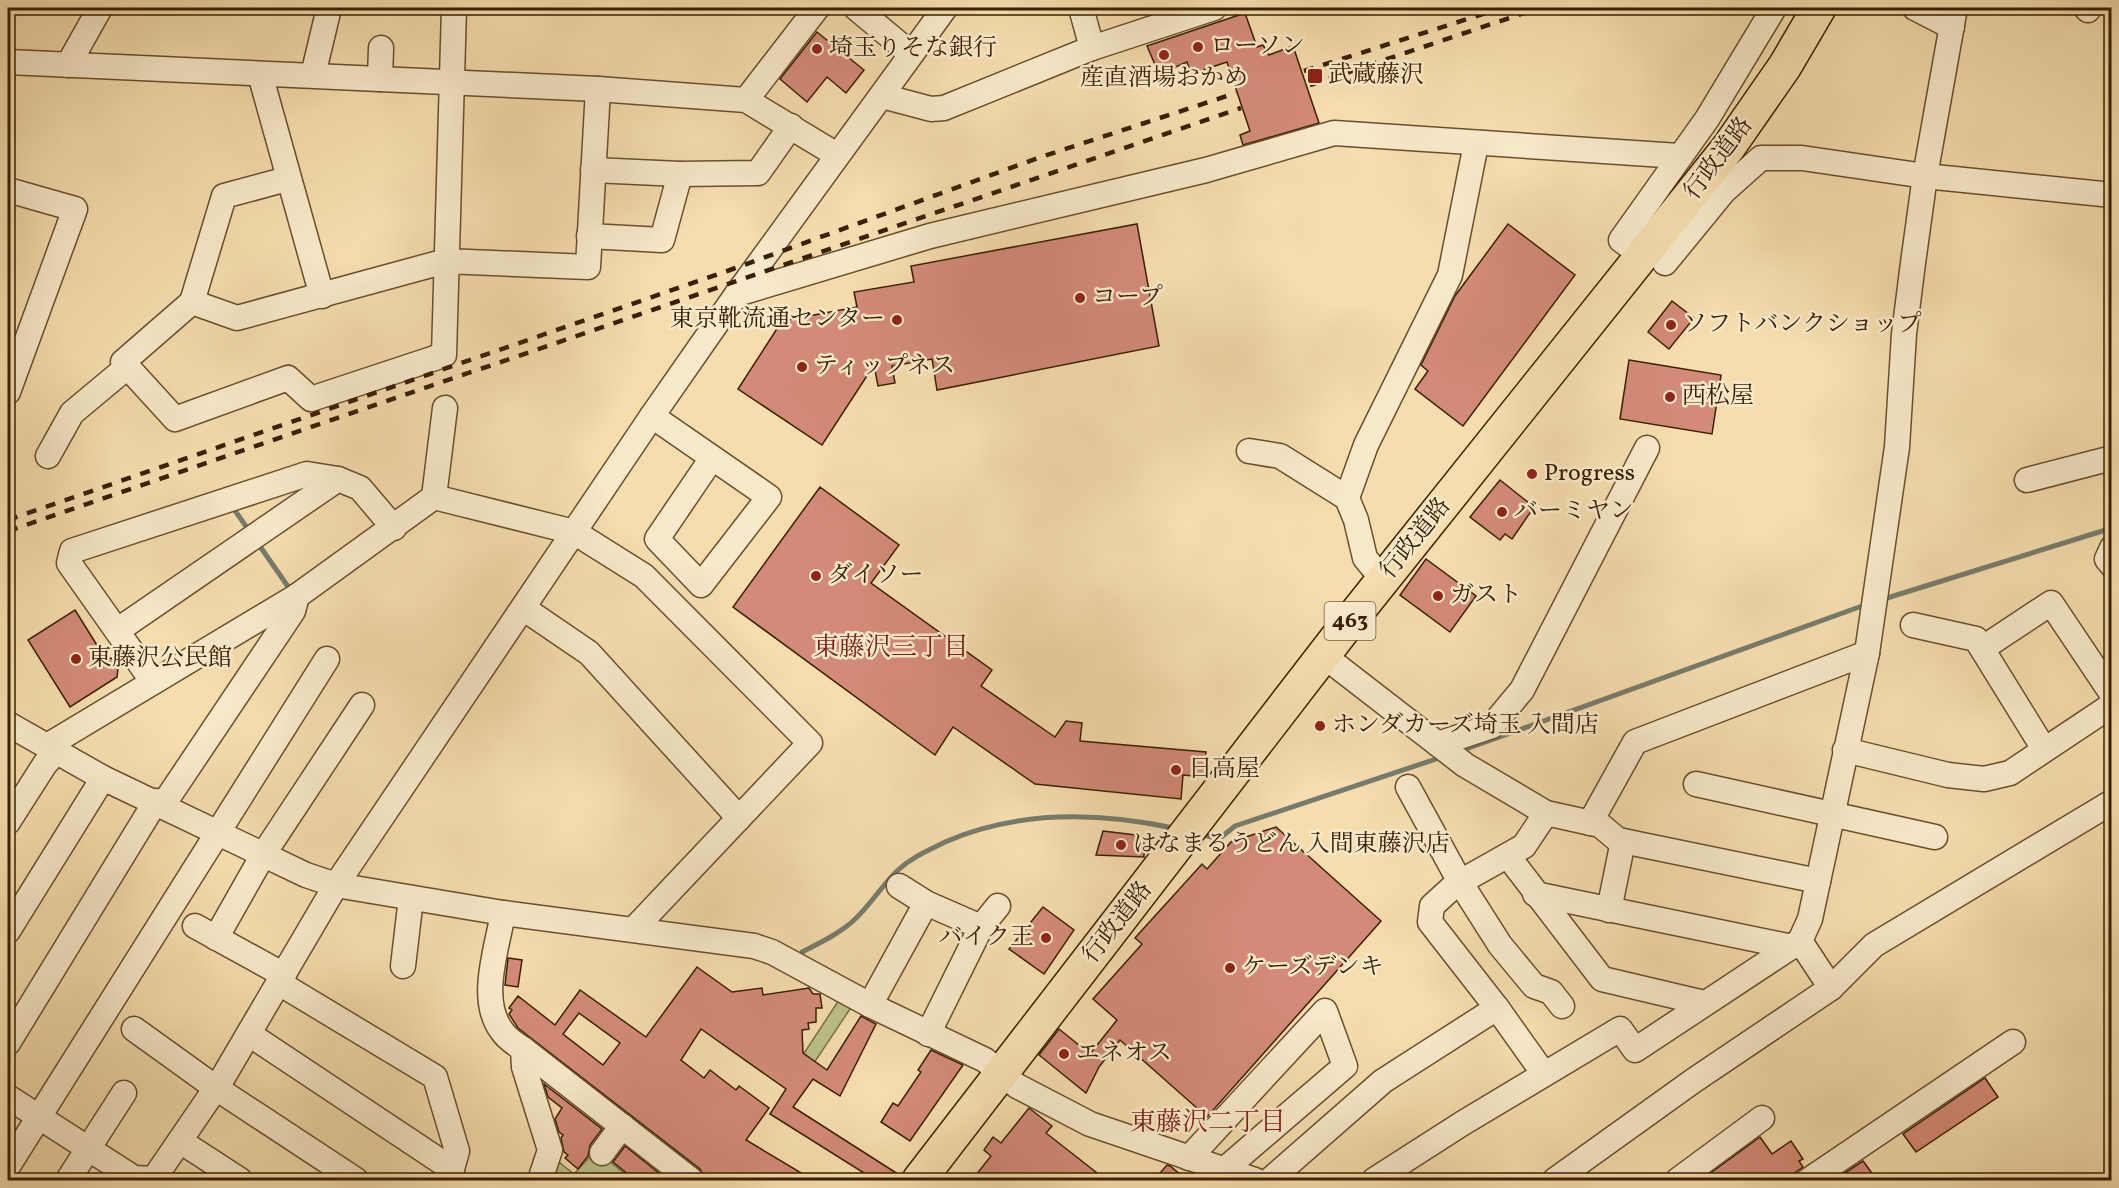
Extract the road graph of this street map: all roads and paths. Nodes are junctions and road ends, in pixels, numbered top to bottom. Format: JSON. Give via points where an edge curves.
{"nodes":[{"id":1,"x":100,"y":8,"type":"edge"},
{"id":2,"x":329,"y":8,"type":"edge"},
{"id":3,"x":454,"y":8,"type":"edge"},
{"id":4,"x":817,"y":8,"type":"edge"},
{"id":5,"x":856,"y":8,"type":"edge"},
{"id":6,"x":945,"y":8,"type":"edge"},
{"id":7,"x":1081,"y":8,"type":"edge"},
{"id":8,"x":1214,"y":8,"type":"edge"},
{"id":9,"x":1774,"y":8,"type":"edge"},
{"id":10,"x":1819,"y":8,"type":"edge"},
{"id":11,"x":1914,"y":8,"type":"edge"},
{"id":12,"x":1954,"y":17,"type":"edge"},
{"id":13,"x":381,"y":48,"type":"dead end"},
{"id":14,"x":1092,"y":48,"type":"junction"},
{"id":15,"x":910,"y":53,"type":"junction"},
{"id":16,"x":8,"y":62,"type":"edge"},
{"id":17,"x":68,"y":65,"type":"junction"},
{"id":18,"x":260,"y":74,"type":"junction"},
{"id":19,"x":313,"y":75,"type":"junction"},
{"id":20,"x":380,"y":79,"type":"junction"},
{"id":21,"x":452,"y":84,"type":"junction"},
{"id":22,"x":598,"y":89,"type":"junction"},
{"id":23,"x":882,"y":96,"type":"junction"},
{"id":24,"x":746,"y":100,"type":"junction"},
{"id":25,"x":791,"y":126,"type":"junction"},
{"id":26,"x":1476,"y":144,"type":"junction"},
{"id":27,"x":837,"y":155,"type":"junction"},
{"id":28,"x":1679,"y":156,"type":"junction"},
{"id":29,"x":593,"y":170,"type":"junction"},
{"id":30,"x":680,"y":174,"type":"junction"},
{"id":31,"x":1925,"y":177,"type":"junction"},
{"id":32,"x":287,"y":179,"type":"junction"},
{"id":33,"x":8,"y":190,"type":"edge"},
{"id":34,"x":2112,"y":195,"type":"edge"},
{"id":35,"x":589,"y":236,"type":"junction"},
{"id":36,"x":1654,"y":260,"type":"junction"},
{"id":37,"x":446,"y":261,"type":"junction"},
{"id":38,"x":737,"y":294,"type":"junction"},
{"id":39,"x":322,"y":296,"type":"junction"},
{"id":40,"x":192,"y":302,"type":"junction"},
{"id":41,"x":126,"y":368,"type":"junction"},
{"id":42,"x":8,"y":392,"type":"edge"},
{"id":43,"x":445,"y":408,"type":"dead end"},
{"id":44,"x":652,"y":416,"type":"junction"},
{"id":45,"x":1647,"y":448,"type":"dead end"},
{"id":46,"x":1249,"y":451,"type":"dead end"},
{"id":47,"x":48,"y":456,"type":"dead end"},
{"id":48,"x":712,"y":458,"type":"junction"},
{"id":49,"x":2112,"y":458,"type":"edge"},
{"id":50,"x":338,"y":479,"type":"junction"},
{"id":51,"x":2027,"y":480,"type":"dead end"},
{"id":52,"x":435,"y":497,"type":"junction"},
{"id":53,"x":1347,"y":498,"type":"junction"},
{"id":54,"x":393,"y":528,"type":"junction"},
{"id":55,"x":574,"y":532,"type":"junction"},
{"id":56,"x":2112,"y":548,"type":"edge"},
{"id":57,"x":2112,"y":565,"type":"edge"},
{"id":58,"x":1383,"y":580,"type":"junction"},
{"id":59,"x":297,"y":596,"type":"junction"},
{"id":60,"x":523,"y":608,"type":"junction"},
{"id":61,"x":1913,"y":625,"type":"dead end"},
{"id":62,"x":118,"y":630,"type":"junction"},
{"id":63,"x":1983,"y":648,"type":"junction"},
{"id":64,"x":1867,"y":653,"type":"junction"},
{"id":65,"x":1324,"y":656,"type":"junction"},
{"id":66,"x":327,"y":659,"type":"dead end"},
{"id":67,"x":153,"y":682,"type":"junction"},
{"id":68,"x":2112,"y":694,"type":"edge"},
{"id":69,"x":362,"y":705,"type":"dead end"},
{"id":70,"x":2112,"y":705,"type":"edge"},
{"id":71,"x":8,"y":724,"type":"edge"},
{"id":72,"x":1438,"y":744,"type":"junction"},
{"id":73,"x":52,"y":749,"type":"junction"},
{"id":74,"x":2044,"y":749,"type":"junction"},
{"id":75,"x":1845,"y":750,"type":"junction"},
{"id":76,"x":103,"y":778,"type":"junction"},
{"id":77,"x":1696,"y":784,"type":"dead end"},
{"id":78,"x":1408,"y":788,"type":"dead end"},
{"id":79,"x":2112,"y":802,"type":"edge"},
{"id":80,"x":159,"y":803,"type":"junction"},
{"id":81,"x":1546,"y":813,"type":"junction"},
{"id":82,"x":1832,"y":814,"type":"junction"},
{"id":83,"x":739,"y":818,"type":"junction"},
{"id":84,"x":8,"y":822,"type":"edge"},
{"id":85,"x":1590,"y":823,"type":"junction"},
{"id":86,"x":215,"y":832,"type":"junction"},
{"id":87,"x":1935,"y":837,"type":"dead end"},
{"id":88,"x":1623,"y":841,"type":"junction"},
{"id":89,"x":263,"y":855,"type":"junction"},
{"id":90,"x":1508,"y":856,"type":"junction"},
{"id":91,"x":1818,"y":881,"type":"junction"},
{"id":92,"x":1460,"y":882,"type":"junction"},
{"id":93,"x":336,"y":885,"type":"junction"},
{"id":94,"x":899,"y":886,"type":"dead end"},
{"id":95,"x":1535,"y":894,"type":"junction"},
{"id":96,"x":411,"y":898,"type":"junction"},
{"id":97,"x":926,"y":903,"type":"junction"},
{"id":98,"x":998,"y":906,"type":"dead end"},
{"id":99,"x":1609,"y":910,"type":"junction"},
{"id":100,"x":503,"y":914,"type":"junction"},
{"id":101,"x":195,"y":926,"type":"dead end"},
{"id":102,"x":981,"y":927,"type":"junction"},
{"id":103,"x":634,"y":929,"type":"junction"},
{"id":104,"x":8,"y":931,"type":"edge"},
{"id":105,"x":216,"y":938,"type":"junction"},
{"id":106,"x":1796,"y":944,"type":"junction"},
{"id":107,"x":403,"y":966,"type":"dead end"},
{"id":108,"x":281,"y":979,"type":"junction"},
{"id":109,"x":1831,"y":988,"type":"junction"},
{"id":110,"x":1704,"y":1003,"type":"junction"},
{"id":111,"x":870,"y":1005,"type":"junction"},
{"id":112,"x":1562,"y":1005,"type":"dead end"},
{"id":113,"x":1497,"y":1008,"type":"junction"},
{"id":114,"x":134,"y":1029,"type":"dead end"},
{"id":115,"x":249,"y":1034,"type":"junction"},
{"id":116,"x":928,"y":1034,"type":"junction"},
{"id":117,"x":2013,"y":1042,"type":"dead end"},
{"id":118,"x":8,"y":1043,"type":"edge"},
{"id":119,"x":523,"y":1049,"type":"junction"},
{"id":120,"x":1001,"y":1073,"type":"junction"},
{"id":121,"x":1544,"y":1074,"type":"junction"},
{"id":122,"x":216,"y":1088,"type":"junction"},
{"id":123,"x":124,"y":1093,"type":"dead end"},
{"id":124,"x":8,"y":1096,"type":"edge"},
{"id":125,"x":39,"y":1116,"type":"junction"},
{"id":126,"x":1762,"y":1118,"type":"dead end"},
{"id":127,"x":622,"y":1126,"type":"junction"},
{"id":128,"x":180,"y":1141,"type":"junction"},
{"id":129,"x":88,"y":1148,"type":"junction"},
{"id":130,"x":602,"y":1153,"type":"dead end"},
{"id":131,"x":1189,"y":1158,"type":"junction"},
{"id":132,"x":8,"y":1166,"type":"edge"},
{"id":133,"x":1225,"y":1169,"type":"junction"},
{"id":134,"x":450,"y":1175,"type":"edge"},
{"id":135,"x":68,"y":1180,"type":"edge"},
{"id":136,"x":154,"y":1180,"type":"edge"},
{"id":137,"x":240,"y":1180,"type":"edge"},
{"id":138,"x":356,"y":1180,"type":"edge"},
{"id":139,"x":540,"y":1180,"type":"edge"},
{"id":140,"x":692,"y":1180,"type":"edge"},
{"id":141,"x":919,"y":1180,"type":"edge"},
{"id":142,"x":1255,"y":1180,"type":"edge"},
{"id":143,"x":1270,"y":1180,"type":"edge"},
{"id":144,"x":1374,"y":1180,"type":"edge"},
{"id":145,"x":1556,"y":1180,"type":"edge"},
{"id":146,"x":1678,"y":1180,"type":"edge"},
{"id":147,"x":1809,"y":1180,"type":"edge"}],
"edges":[{"from":1,"to":17,"type":"street"},
{"from":2,"to":19,"type":"street"},
{"from":3,"to":21,"type":"street"},
{"from":4,"to":24,"type":"street"},
{"from":5,"to":15,"type":"street"},
{"from":6,"to":15,"type":"street"},
{"from":7,"to":14,"type":"street"},
{"from":8,"to":14,"type":"street"},
{"from":9,"to":28,"type":"street","via":[[1707,119]]},
{"from":10,"to":36,"type":"highway","name":"行政道路","number":"463","via":[[1785,66]]},
{"from":11,"to":12,"type":"street"},
{"from":12,"to":31,"type":"street"},
{"from":13,"to":20,"type":"street"},
{"from":14,"to":23,"type":"street","via":[[944,108],[931,109]]},
{"from":15,"to":23,"type":"street"},
{"from":16,"to":17,"type":"street"},
{"from":17,"to":18,"type":"street"},
{"from":18,"to":19,"type":"street"},
{"from":18,"to":32,"type":"street"},
{"from":19,"to":20,"type":"street"},
{"from":20,"to":21,"type":"street"},
{"from":21,"to":22,"type":"street"},
{"from":21,"to":37,"type":"street"},
{"from":22,"to":24,"type":"street"},
{"from":22,"to":29,"type":"street"},
{"from":23,"to":27,"type":"street"},
{"from":24,"to":25,"type":"street"},
{"from":25,"to":27,"type":"street"},
{"from":25,"to":30,"type":"street","via":[[758,173]]},
{"from":26,"to":28,"type":"street"},
{"from":26,"to":38,"type":"street","via":[[1334,133],[1206,170],[930,236]]},
{"from":26,"to":53,"type":"street","via":[[1450,276],[1366,445]]},
{"from":27,"to":38,"type":"street"},
{"from":28,"to":36,"type":"street","via":[[1621,240]]},
{"from":29,"to":30,"type":"street"},
{"from":29,"to":35,"type":"street"},
{"from":30,"to":35,"type":"street","via":[[662,240]]},
{"from":31,"to":34,"type":"street"},
{"from":31,"to":36,"type":"street","via":[[1802,158],[1761,158]]},
{"from":31,"to":64,"type":"street","via":[[1904,334],[1897,447]]},
{"from":32,"to":39,"type":"street"},
{"from":32,"to":40,"type":"street","via":[[224,196]]},
{"from":33,"to":42,"type":"street","via":[[75,209]]},
{"from":35,"to":37,"type":"street","via":[[588,267]]},
{"from":36,"to":58,"type":"highway","name":"行政道路","number":"463"},
{"from":37,"to":39,"type":"street"},
{"from":37,"to":41,"type":"street","via":[[444,355],[311,399],[288,378],[175,419]]},
{"from":38,"to":44,"type":"street"},
{"from":39,"to":40,"type":"street","via":[[237,318]]},
{"from":40,"to":41,"type":"street","via":[[123,362]]},
{"from":41,"to":47,"type":"street","via":[[72,413]]},
{"from":43,"to":52,"type":"street"},
{"from":44,"to":48,"type":"street"},
{"from":44,"to":55,"type":"street"},
{"from":45,"to":72,"type":"street","via":[[1522,690],[1492,726]]},
{"from":46,"to":53,"type":"street","via":[[1280,456]]},
{"from":48,"to":48,"type":"street","via":[[657,539],[701,585],[769,497]]},
{"from":49,"to":51,"type":"street"},
{"from":50,"to":54,"type":"street","via":[[360,488]]},
{"from":50,"to":62,"type":"street"},
{"from":50,"to":62,"type":"street","via":[[307,474],[72,551],[69,563]]},
{"from":52,"to":54,"type":"street"},
{"from":52,"to":55,"type":"street"},
{"from":53,"to":58,"type":"street","via":[[1365,558]]},
{"from":54,"to":59,"type":"street"},
{"from":55,"to":60,"type":"street"},
{"from":55,"to":83,"type":"street","via":[[644,576],[810,743]]},
{"from":56,"to":57,"type":"street","via":[[2107,559]]},
{"from":58,"to":65,"type":"highway","name":"行政道路","number":"463"},
{"from":59,"to":67,"type":"street"},
{"from":59,"to":80,"type":"street","via":[[293,612]]},
{"from":60,"to":83,"type":"street","via":[[589,653]]},
{"from":60,"to":93,"type":"street"},
{"from":61,"to":63,"type":"street","via":[[1976,639]]},
{"from":62,"to":67,"type":"street"},
{"from":63,"to":68,"type":"street","via":[[2051,603]]},
{"from":63,"to":74,"type":"street"},
{"from":64,"to":75,"type":"street"},
{"from":64,"to":85,"type":"street","via":[[1635,742]]},
{"from":65,"to":72,"type":"street"},
{"from":65,"to":120,"type":"highway","name":"行政道路","number":"463"},
{"from":66,"to":86,"type":"street"},
{"from":67,"to":73,"type":"street"},
{"from":69,"to":89,"type":"street"},
{"from":70,"to":74,"type":"street"},
{"from":71,"to":73,"type":"street"},
{"from":72,"to":81,"type":"street"},
{"from":73,"to":76,"type":"street"},
{"from":73,"to":84,"type":"street"},
{"from":74,"to":75,"type":"street","via":[[2010,773],[1983,779],[1948,775]]},
{"from":75,"to":82,"type":"street"},
{"from":76,"to":80,"type":"street"},
{"from":76,"to":104,"type":"street"},
{"from":77,"to":82,"type":"street"},
{"from":78,"to":92,"type":"street"},
{"from":79,"to":109,"type":"street","via":[[1874,945]]},
{"from":80,"to":86,"type":"street"},
{"from":80,"to":118,"type":"street"},
{"from":81,"to":85,"type":"street"},
{"from":81,"to":90,"type":"street","via":[[1524,846]]},
{"from":82,"to":87,"type":"street"},
{"from":82,"to":91,"type":"street"},
{"from":83,"to":103,"type":"street"},
{"from":85,"to":88,"type":"street","via":[[1600,825]]},
{"from":86,"to":89,"type":"street"},
{"from":86,"to":125,"type":"street"},
{"from":88,"to":91,"type":"street"},
{"from":88,"to":99,"type":"street"},
{"from":89,"to":93,"type":"street"},
{"from":89,"to":105,"type":"street"},
{"from":90,"to":92,"type":"street"},
{"from":90,"to":95,"type":"street"},
{"from":91,"to":106,"type":"street","via":[[1810,919]]},
{"from":92,"to":112,"type":"street","via":[[1500,945],[1534,986],[1551,992]]},
{"from":92,"to":113,"type":"street","via":[[1432,906],[1430,922]]},
{"from":93,"to":96,"type":"street"},
{"from":93,"to":108,"type":"street"},
{"from":94,"to":97,"type":"street"},
{"from":95,"to":99,"type":"street"},
{"from":95,"to":110,"type":"street","via":[[1602,979]]},
{"from":96,"to":100,"type":"street"},
{"from":96,"to":107,"type":"street"},
{"from":97,"to":102,"type":"street"},
{"from":97,"to":111,"type":"street"},
{"from":98,"to":102,"type":"street"},
{"from":99,"to":106,"type":"street"},
{"from":100,"to":103,"type":"street"},
{"from":100,"to":119,"type":"street","via":[[490,993],[492,1009],[501,1031]]},
{"from":101,"to":105,"type":"street"},
{"from":102,"to":116,"type":"street"},
{"from":103,"to":111,"type":"street","via":[[754,946]]},
{"from":105,"to":108,"type":"street"},
{"from":106,"to":109,"type":"street"},
{"from":106,"to":110,"type":"street"},
{"from":108,"to":115,"type":"street"},
{"from":108,"to":134,"type":"street","via":[[435,1077],[457,1151]]},
{"from":109,"to":145,"type":"street"},
{"from":110,"to":121,"type":"street","via":[[1635,1050],[1620,1029]]},
{"from":111,"to":116,"type":"street"},
{"from":113,"to":121,"type":"street"},
{"from":113,"to":143,"type":"street","via":[[1383,1081]]},
{"from":114,"to":122,"type":"street"},
{"from":115,"to":122,"type":"street"},
{"from":115,"to":134,"type":"street"},
{"from":116,"to":120,"type":"street","via":[[985,1060]]},
{"from":117,"to":147,"type":"street"},
{"from":119,"to":127,"type":"street"},
{"from":119,"to":139,"type":"street","via":[[524,1066],[550,1150]]},
{"from":120,"to":131,"type":"street","via":[[1017,1086],[1090,1124]]},
{"from":120,"to":141,"type":"highway","name":"行政道路","number":"463"},
{"from":121,"to":144,"type":"street"},
{"from":122,"to":128,"type":"street"},
{"from":122,"to":138,"type":"street"},
{"from":123,"to":129,"type":"street"},
{"from":124,"to":125,"type":"street"},
{"from":125,"to":129,"type":"street"},
{"from":125,"to":132,"type":"street"},
{"from":126,"to":146,"type":"street"},
{"from":127,"to":130,"type":"street"},
{"from":127,"to":140,"type":"street"},
{"from":128,"to":136,"type":"street"},
{"from":128,"to":137,"type":"street"},
{"from":129,"to":135,"type":"street"},
{"from":129,"to":136,"type":"street","via":[[134,1178]]},
{"from":131,"to":133,"type":"street"},
{"from":131,"to":133,"type":"street","via":[[1325,1011],[1346,1066]]},
{"from":133,"to":142,"type":"street"}]}
